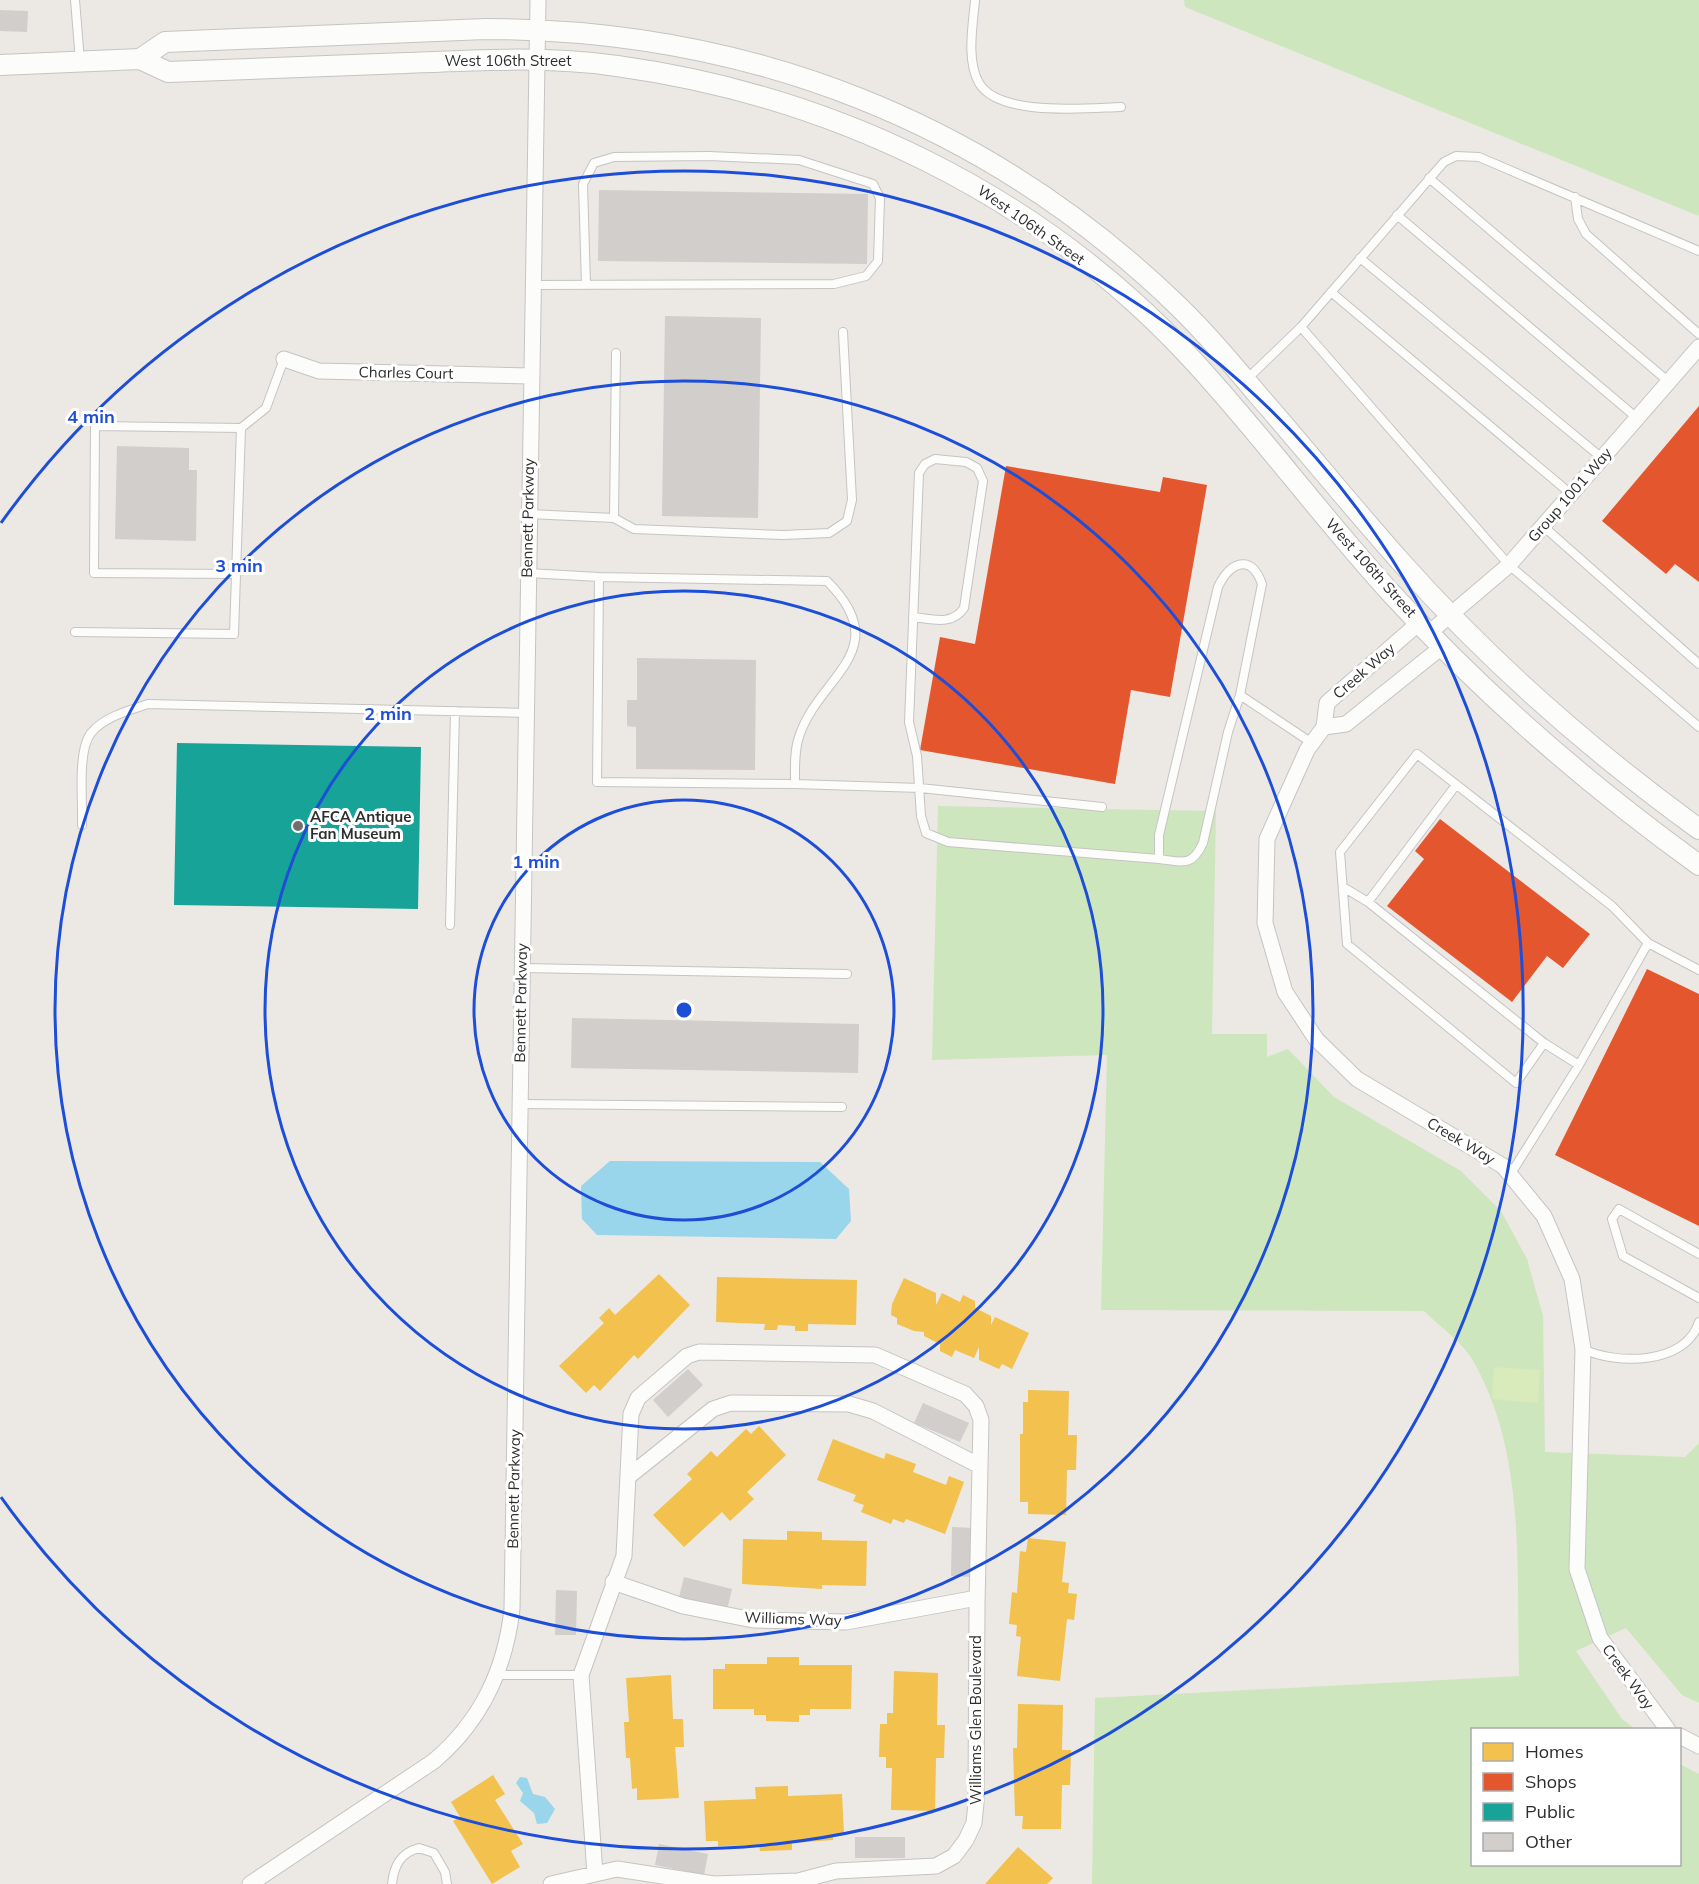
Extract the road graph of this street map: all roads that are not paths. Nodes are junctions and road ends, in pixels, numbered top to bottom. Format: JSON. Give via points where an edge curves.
{"nodes":[{"id":1,"x":75,"y":0,"type":"edge"},
{"id":2,"x":538,"y":0,"type":"edge"},
{"id":3,"x":975,"y":0,"type":"edge"},
{"id":4,"x":537,"y":29,"type":"junction"},
{"id":5,"x":140,"y":59,"type":"junction"},
{"id":6,"x":537,"y":59,"type":"junction"},
{"id":7,"x":80,"y":61,"type":"junction"},
{"id":8,"x":0,"y":64,"type":"edge"},
{"id":9,"x":1121,"y":107,"type":"dead end"},
{"id":10,"x":1429,"y":178,"type":"junction"},
{"id":11,"x":1575,"y":197,"type":"junction"},
{"id":12,"x":1397,"y":215,"type":"junction"},
{"id":13,"x":1699,"y":251,"type":"edge"},
{"id":14,"x":1360,"y":258,"type":"junction"},
{"id":15,"x":532,"y":285,"type":"junction"},
{"id":16,"x":586,"y":285,"type":"junction"},
{"id":17,"x":1330,"y":292,"type":"junction"},
{"id":18,"x":1301,"y":327,"type":"junction"},
{"id":19,"x":843,"y":332,"type":"dead end"},
{"id":20,"x":1699,"y":334,"type":"edge"},
{"id":21,"x":1699,"y":347,"type":"edge"},
{"id":22,"x":616,"y":353,"type":"dead end"},
{"id":23,"x":284,"y":359,"type":"joint"},
{"id":24,"x":531,"y":376,"type":"junction"},
{"id":25,"x":1246,"y":380,"type":"junction"},
{"id":26,"x":1669,"y":382,"type":"junction"},
{"id":27,"x":1637,"y":418,"type":"junction"},
{"id":28,"x":241,"y":428,"type":"junction"},
{"id":29,"x":1602,"y":458,"type":"junction"},
{"id":30,"x":1571,"y":494,"type":"junction"},
{"id":31,"x":529,"y":514,"type":"junction"},
{"id":32,"x":614,"y":518,"type":"junction"},
{"id":33,"x":1543,"y":526,"type":"junction"},
{"id":34,"x":1509,"y":565,"type":"junction"},
{"id":35,"x":528,"y":573,"type":"junction"},
{"id":36,"x":236,"y":574,"type":"junction"},
{"id":37,"x":598,"y":577,"type":"junction"},
{"id":38,"x":1451,"y":615,"type":"junction"},
{"id":39,"x":913,"y":617,"type":"junction"},
{"id":40,"x":75,"y":632,"type":"dead end"},
{"id":41,"x":1431,"y":634,"type":"junction"},
{"id":42,"x":1699,"y":664,"type":"edge"},
{"id":43,"x":1240,"y":695,"type":"junction"},
{"id":44,"x":455,"y":711,"type":"junction"},
{"id":45,"x":526,"y":712,"type":"junction"},
{"id":46,"x":1324,"y":727,"type":"junction"},
{"id":47,"x":1699,"y":727,"type":"edge"},
{"id":48,"x":1312,"y":743,"type":"junction"},
{"id":49,"x":795,"y":784,"type":"junction"},
{"id":50,"x":1456,"y":785,"type":"junction"},
{"id":51,"x":920,"y":788,"type":"junction"},
{"id":52,"x":1102,"y":807,"type":"dead end"},
{"id":53,"x":82,"y":825,"type":"dead end"},
{"id":54,"x":1699,"y":829,"type":"edge"},
{"id":55,"x":1159,"y":859,"type":"junction"},
{"id":56,"x":1699,"y":865,"type":"edge"},
{"id":57,"x":1343,"y":886,"type":"junction"},
{"id":58,"x":1368,"y":902,"type":"junction"},
{"id":59,"x":450,"y":925,"type":"dead end"},
{"id":60,"x":1648,"y":943,"type":"junction"},
{"id":61,"x":522,"y":968,"type":"junction"},
{"id":62,"x":1699,"y":969,"type":"edge"},
{"id":63,"x":847,"y":974,"type":"dead end"},
{"id":64,"x":1544,"y":1043,"type":"junction"},
{"id":65,"x":1578,"y":1065,"type":"junction"},
{"id":66,"x":520,"y":1104,"type":"junction"},
{"id":67,"x":842,"y":1107,"type":"dead end"},
{"id":68,"x":1510,"y":1175,"type":"junction"},
{"id":69,"x":1699,"y":1254,"type":"edge"},
{"id":70,"x":1699,"y":1298,"type":"edge"},
{"id":71,"x":1699,"y":1322,"type":"edge"},
{"id":72,"x":1582,"y":1350,"type":"junction"},
{"id":73,"x":980,"y":1466,"type":"junction"},
{"id":74,"x":628,"y":1477,"type":"junction"},
{"id":75,"x":613,"y":1582,"type":"junction"},
{"id":76,"x":977,"y":1598,"type":"junction"},
{"id":77,"x":497,"y":1675,"type":"junction"},
{"id":78,"x":581,"y":1676,"type":"junction"},
{"id":79,"x":1667,"y":1728,"type":"edge"},
{"id":80,"x":1681,"y":1737,"type":"edge"},
{"id":81,"x":1699,"y":1746,"type":"edge"},
{"id":82,"x":595,"y":1874,"type":"junction"},
{"id":83,"x":250,"y":1884,"type":"edge"},
{"id":84,"x":392,"y":1884,"type":"edge"},
{"id":85,"x":447,"y":1884,"type":"edge"},
{"id":86,"x":551,"y":1884,"type":"edge"}],
"edges":[{"from":1,"to":7,"type":"lane"},
{"from":2,"to":4,"type":"street","name":"Bennett Parkway"},
{"from":3,"to":9,"type":"lane","via":[[974,60],[979,83],[996,99],[1020,105]]},
{"from":4,"to":5,"type":"street","name":"West 106th Street","via":[[165,42]]},
{"from":4,"to":6,"type":"street","name":"Bennett Parkway"},
{"from":4,"to":25,"type":"street","name":"West 106th Street","via":[[648,40],[734,57],[840,90],[953,141],[1034,190],[1108,244],[1176,303]]},
{"from":5,"to":6,"type":"street","name":"West 106th Street","via":[[168,72]]},
{"from":5,"to":7,"type":"street","name":"West 106th Street"},
{"from":6,"to":15,"type":"street","name":"Bennett Parkway"},
{"from":6,"to":41,"type":"street","name":"West 106th Street","via":[[660,72],[801,107],[929,161],[1008,206],[1102,275],[1168,334],[1362,560]]},
{"from":7,"to":8,"type":"street","name":"West 106th Street"},
{"from":10,"to":11,"type":"lane","via":[[1443,162],[1456,156],[1479,157]]},
{"from":10,"to":12,"type":"lane"},
{"from":10,"to":26,"type":"lane"},
{"from":11,"to":13,"type":"lane"},
{"from":11,"to":20,"type":"lane","via":[[1578,219],[1586,234]]},
{"from":12,"to":14,"type":"lane"},
{"from":12,"to":27,"type":"lane"},
{"from":14,"to":17,"type":"lane"},
{"from":14,"to":29,"type":"lane"},
{"from":15,"to":16,"type":"lane"},
{"from":15,"to":24,"type":"street","name":"Bennett Parkway"},
{"from":16,"to":16,"type":"lane","via":[[834,285],[866,276],[878,261],[880,198],[873,184],[799,160],[614,157],[594,163],[583,184]]},
{"from":17,"to":18,"type":"lane"},
{"from":17,"to":30,"type":"lane"},
{"from":18,"to":25,"type":"lane"},
{"from":18,"to":34,"type":"lane"},
{"from":19,"to":32,"type":"lane","via":[[852,457],[852,501],[847,521],[829,533],[783,535],[634,529]]},
{"from":21,"to":26,"type":"street","name":"Group 1001 Way"},
{"from":22,"to":32,"type":"lane"},
{"from":23,"to":24,"type":"street","name":"Charles Court","via":[[319,371]]},
{"from":23,"to":28,"type":"lane","via":[[266,408]]},
{"from":24,"to":31,"type":"street","name":"Bennett Parkway"},
{"from":25,"to":38,"type":"street","name":"West 106th Street","via":[[1399,560]]},
{"from":26,"to":27,"type":"street","name":"Group 1001 Way"},
{"from":27,"to":29,"type":"street","name":"Group 1001 Way"},
{"from":28,"to":36,"type":"lane"},
{"from":28,"to":36,"type":"lane","via":[[95,426],[94,573]]},
{"from":29,"to":30,"type":"street","name":"Group 1001 Way"},
{"from":30,"to":33,"type":"street","name":"Group 1001 Way"},
{"from":31,"to":32,"type":"lane"},
{"from":31,"to":35,"type":"street","name":"Bennett Parkway"},
{"from":33,"to":34,"type":"street","name":"Group 1001 Way"},
{"from":33,"to":42,"type":"lane"},
{"from":34,"to":38,"type":"street","name":"Group 1001 Way"},
{"from":34,"to":47,"type":"lane"},
{"from":35,"to":37,"type":"lane"},
{"from":35,"to":45,"type":"street","name":"Bennett Parkway"},
{"from":36,"to":40,"type":"lane","via":[[234,634]]},
{"from":37,"to":49,"type":"lane","via":[[597,782]]},
{"from":37,"to":49,"type":"lane","via":[[826,581],[840,595],[850,612],[855,634],[852,655],[798,738]]},
{"from":38,"to":41,"type":"street","name":"Group 1001 Way"},
{"from":38,"to":54,"type":"street","name":"West 106th Street","via":[[1556,716]]},
{"from":39,"to":39,"type":"lane","via":[[918,473],[924,464],[935,459],[966,462],[977,468],[983,481],[964,608],[952,620]]},
{"from":39,"to":51,"type":"lane","via":[[909,722]]},
{"from":41,"to":46,"type":"street","name":"Creek Way","via":[[1346,724]]},
{"from":41,"to":46,"type":"street","name":"Creek Way","via":[[1327,703]]},
{"from":41,"to":56,"type":"street","name":"West 106th Street","via":[[1543,742]]},
{"from":43,"to":48,"type":"lane"},
{"from":43,"to":55,"type":"lane","via":[[1197,856],[1185,863]]},
{"from":43,"to":55,"type":"lane","via":[[1262,585],[1257,571],[1249,565],[1235,564],[1225,572],[1218,587],[1159,835]]},
{"from":44,"to":45,"type":"lane"},
{"from":44,"to":53,"type":"lane","via":[[148,704],[117,715],[92,733],[84,750]]},
{"from":44,"to":59,"type":"lane"},
{"from":45,"to":61,"type":"street","name":"Bennett Parkway"},
{"from":46,"to":48,"type":"street","name":"Creek Way"},
{"from":48,"to":68,"type":"street","name":"Creek Way","via":[[1267,839],[1265,923],[1285,992],[1316,1039],[1357,1079],[1503,1166]]},
{"from":49,"to":51,"type":"lane"},
{"from":50,"to":57,"type":"lane","via":[[1417,754],[1340,852]]},
{"from":50,"to":58,"type":"lane"},
{"from":50,"to":60,"type":"lane","via":[[1612,906]]},
{"from":51,"to":52,"type":"lane"},
{"from":51,"to":55,"type":"lane","via":[[926,833],[948,842]]},
{"from":57,"to":58,"type":"lane"},
{"from":57,"to":64,"type":"lane","via":[[1347,944],[1516,1083]]},
{"from":58,"to":64,"type":"lane"},
{"from":60,"to":62,"type":"lane"},
{"from":60,"to":65,"type":"lane"},
{"from":61,"to":63,"type":"lane"},
{"from":61,"to":66,"type":"street","name":"Bennett Parkway"},
{"from":64,"to":65,"type":"lane"},
{"from":65,"to":68,"type":"lane"},
{"from":66,"to":67,"type":"lane"},
{"from":66,"to":77,"type":"street","name":"Bennett Parkway","via":[[512,1609]]},
{"from":68,"to":72,"type":"street","name":"Creek Way","via":[[1544,1216],[1572,1279]]},
{"from":69,"to":70,"type":"lane","via":[[1619,1209],[1612,1219],[1623,1256]]},
{"from":71,"to":72,"type":"lane","via":[[1696,1332],[1670,1353],[1637,1358],[1596,1356]]},
{"from":72,"to":79,"type":"street","name":"Creek Way","via":[[1577,1569],[1600,1638]]},
{"from":73,"to":74,"type":"street","via":[[873,1411],[849,1404],[731,1403],[713,1409]]},
{"from":73,"to":74,"type":"street","name":"Williams Glen Boulevard","via":[[981,1420],[965,1394],[875,1355],[699,1352],[687,1356],[638,1398],[631,1414]]},
{"from":73,"to":76,"type":"street","name":"Williams Glen Boulevard"},
{"from":74,"to":75,"type":"street","name":"Williams Glen Boulevard","via":[[624,1556]]},
{"from":75,"to":76,"type":"street","name":"Williams Way","via":[[683,1606],[753,1620],[846,1622]]},
{"from":75,"to":78,"type":"street","name":"Williams Glen Boulevard"},
{"from":76,"to":82,"type":"street","name":"Williams Glen Boulevard","via":[[976,1803],[974,1823],[954,1856],[936,1866],[836,1871],[798,1881],[714,1884],[616,1869]]},
{"from":77,"to":78,"type":"lane"},
{"from":77,"to":83,"type":"street","name":"Bennett Parkway","via":[[474,1719],[452,1746]]},
{"from":78,"to":82,"type":"street","name":"Williams Glen Boulevard"},
{"from":80,"to":81,"type":"street"},
{"from":82,"to":86,"type":"street","name":"Williams Glen Boulevard"},
{"from":84,"to":85,"type":"lane","via":[[400,1857],[419,1848],[434,1853]]}]}
